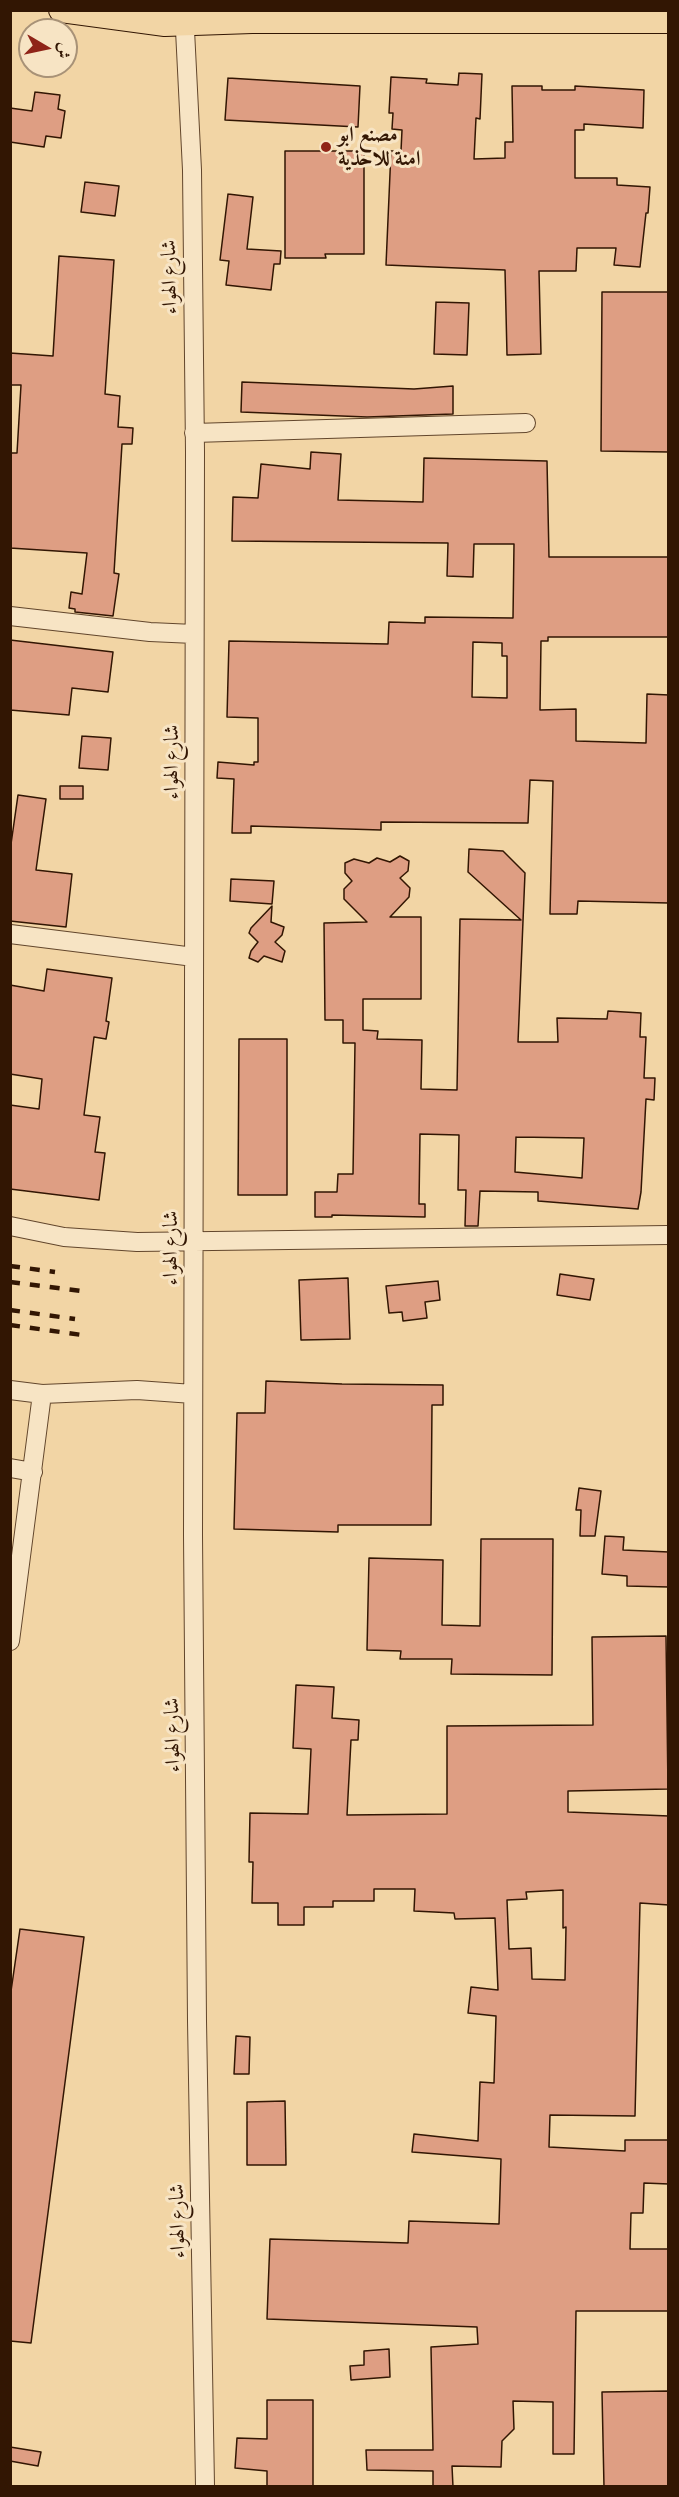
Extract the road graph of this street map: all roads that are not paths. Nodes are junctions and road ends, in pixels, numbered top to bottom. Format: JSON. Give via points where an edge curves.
{"nodes":[{"id":1,"x":61,"y":10,"type":"edge"},
{"id":2,"x":185,"y":17,"type":"edge"},
{"id":3,"x":669,"y":21,"type":"edge"},
{"id":4,"x":526,"y":423,"type":"dead end"},
{"id":5,"x":194,"y":433,"type":"junction"},
{"id":6,"x":10,"y":616,"type":"edge"},
{"id":7,"x":194,"y":634,"type":"junction"},
{"id":8,"x":10,"y":934,"type":"edge"},
{"id":9,"x":194,"y":957,"type":"junction"},
{"id":10,"x":10,"y":1226,"type":"edge"},
{"id":11,"x":669,"y":1235,"type":"edge"},
{"id":12,"x":201,"y":1241,"type":"junction"},
{"id":13,"x":10,"y":1390,"type":"edge"},
{"id":14,"x":42,"y":1394,"type":"junction"},
{"id":15,"x":193,"y":1394,"type":"junction"},
{"id":16,"x":10,"y":1468,"type":"edge"},
{"id":17,"x":33,"y":1472,"type":"junction"},
{"id":18,"x":10,"y":1641,"type":"edge"},
{"id":19,"x":205,"y":2487,"type":"edge"}],
"edges":[{"from":1,"to":2,"type":"main road","via":[[165,24]]},
{"from":2,"to":3,"type":"main road","via":[[252,21]]},
{"from":2,"to":5,"type":"street","name":"شارع الهواء","via":[[192,170]]},
{"from":4,"to":5,"type":"street"},
{"from":5,"to":7,"type":"street","name":"شارع الهواء"},
{"from":6,"to":7,"type":"street"},
{"from":7,"to":9,"type":"street","name":"شارع الهواء"},
{"from":8,"to":9,"type":"street"},
{"from":9,"to":12,"type":"street","name":"شارع الهواء"},
{"from":10,"to":12,"type":"street","via":[[74,1238]]},
{"from":11,"to":12,"type":"street"},
{"from":12,"to":15,"type":"street","name":"شارع الهواء"},
{"from":13,"to":14,"type":"street"},
{"from":14,"to":15,"type":"street","via":[[137,1390]]},
{"from":14,"to":17,"type":"street"},
{"from":15,"to":19,"type":"street","name":"شارع الهواء"},
{"from":16,"to":17,"type":"street"},
{"from":17,"to":18,"type":"street"}]}
